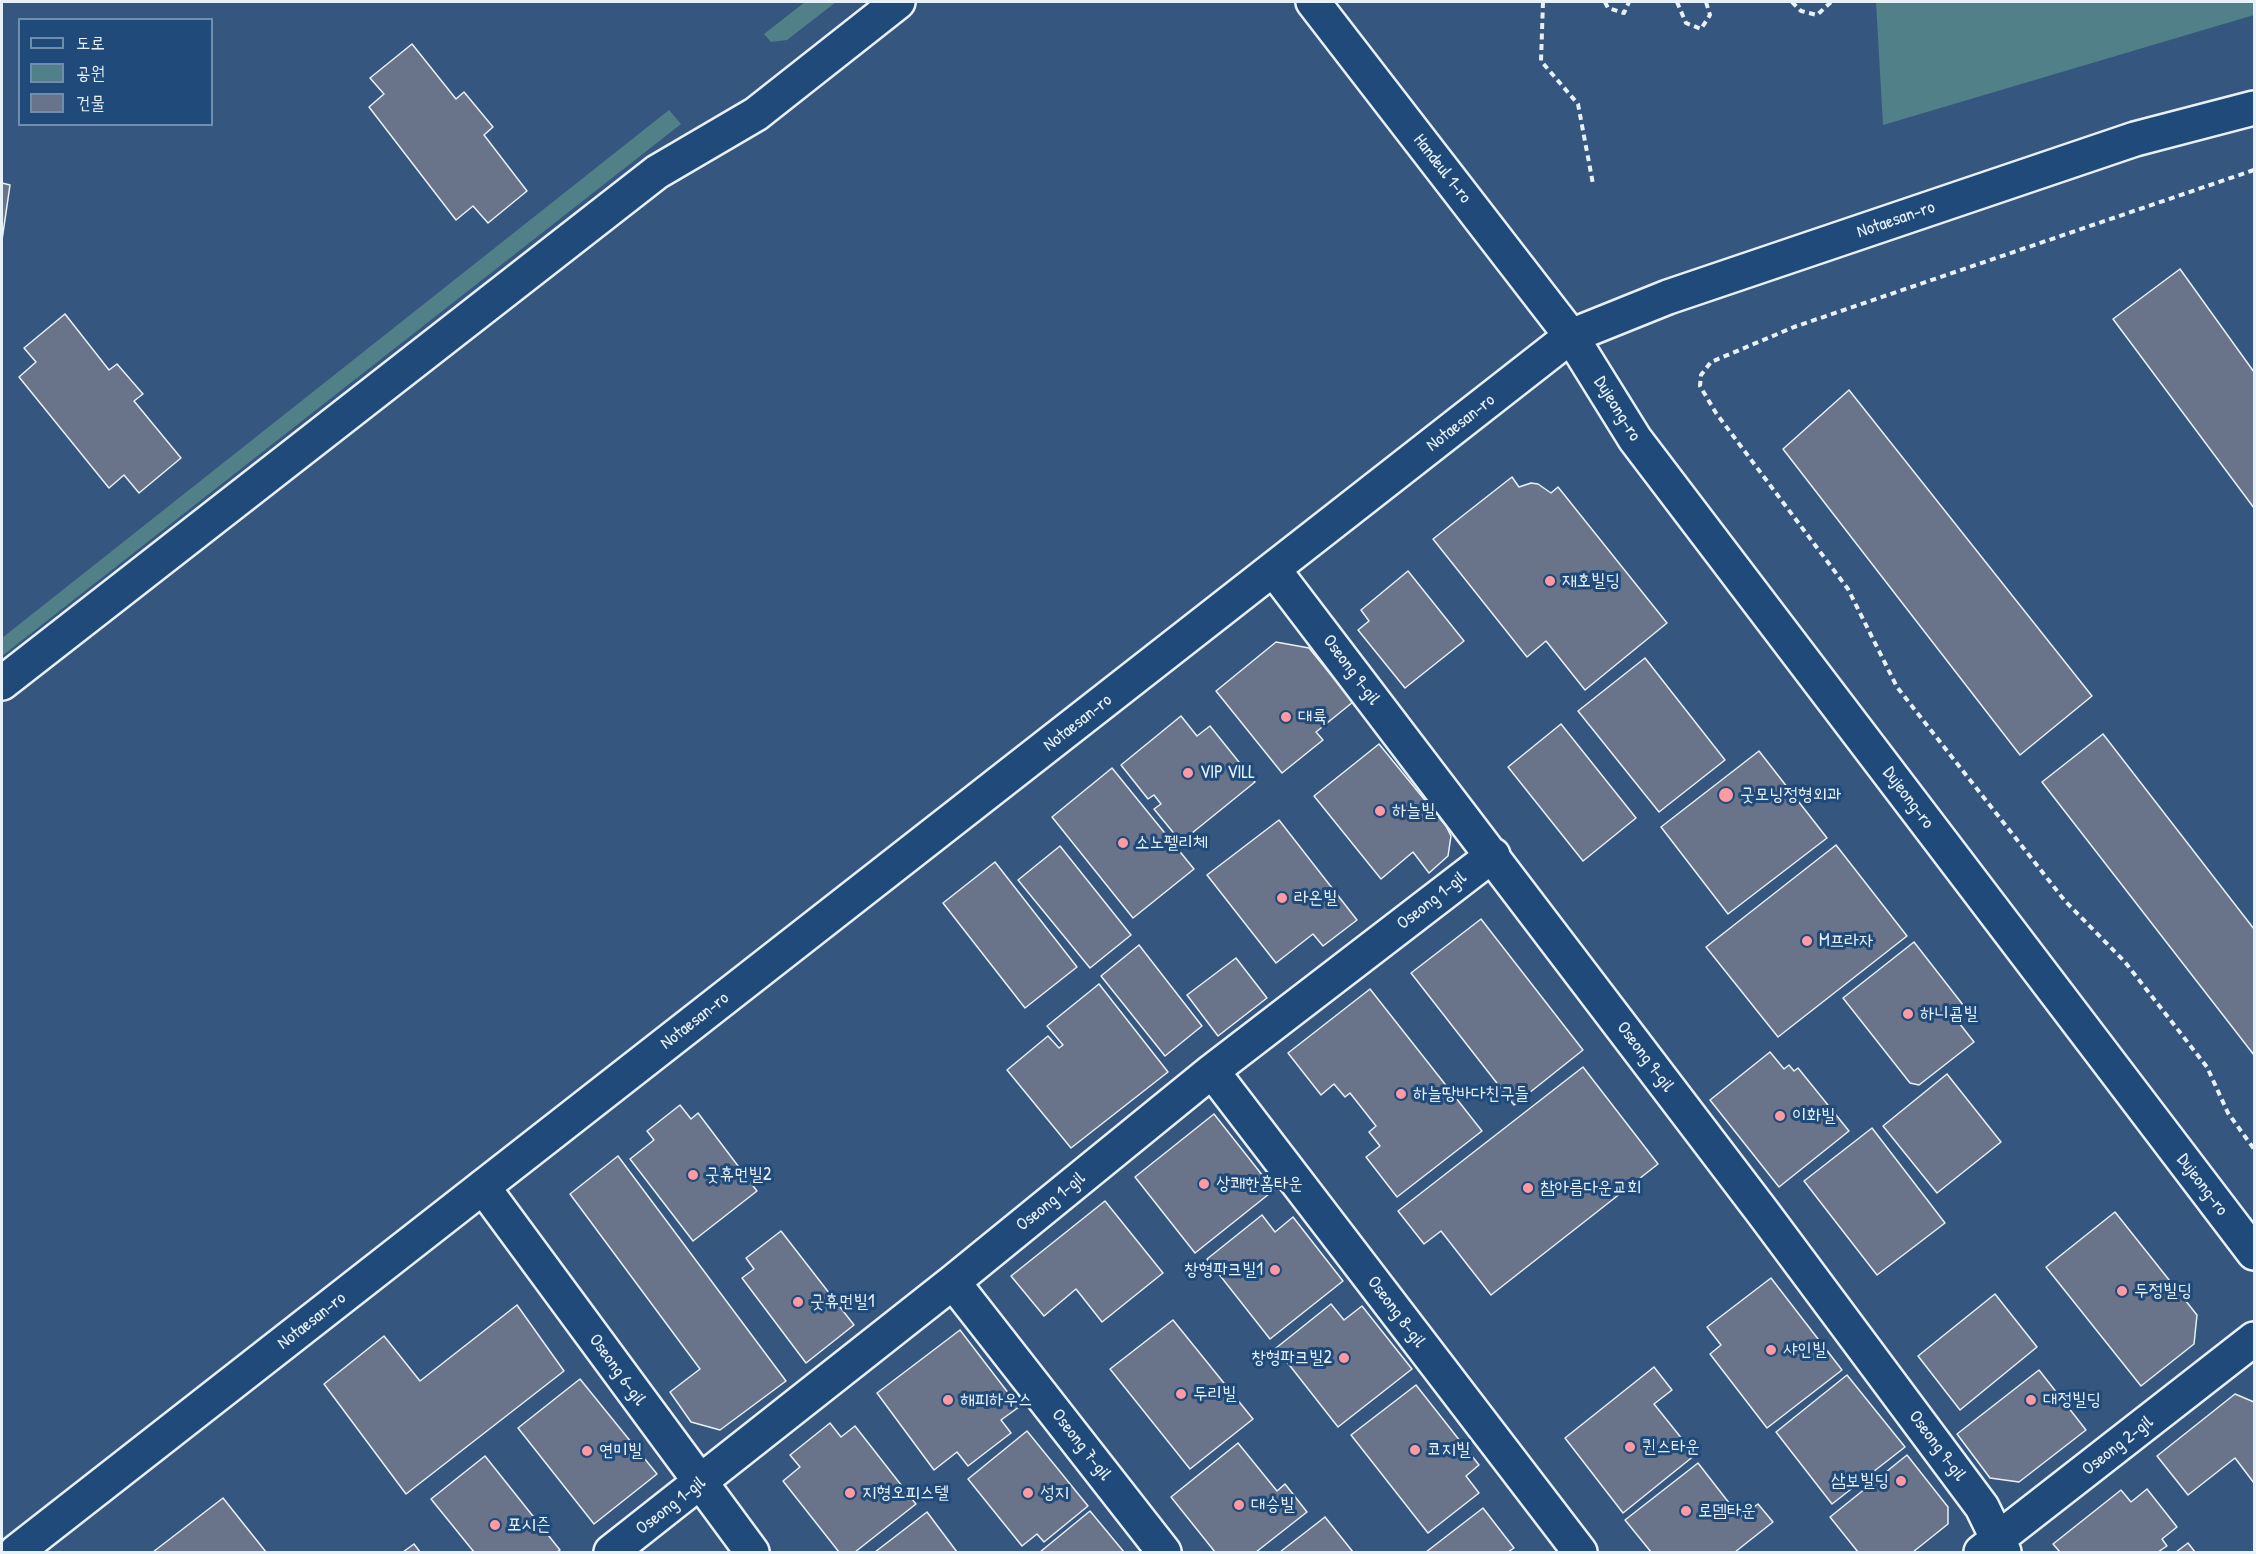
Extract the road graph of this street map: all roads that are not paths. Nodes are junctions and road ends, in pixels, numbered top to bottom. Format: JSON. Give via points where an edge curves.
{"nodes":[{"id":1,"x":898,"y":2,"type":"edge"},
{"id":2,"x":1313,"y":2,"type":"edge"},
{"id":3,"x":2254,"y":108,"type":"edge"},
{"id":4,"x":1571,"y":336,"type":"junction"},
{"id":5,"x":1274,"y":570,"type":"junction"},
{"id":6,"x":2,"y":683,"type":"edge"},
{"id":7,"x":1493,"y":855,"type":"junction"},
{"id":8,"x":1212,"y":1071,"type":"junction"},
{"id":9,"x":483,"y":1187,"type":"junction"},
{"id":10,"x":2254,"y":1253,"type":"edge"},
{"id":11,"x":953,"y":1282,"type":"junction"},
{"id":12,"x":2254,"y":1339,"type":"edge"},
{"id":13,"x":701,"y":1483,"type":"junction"},
{"id":14,"x":1994,"y":1548,"type":"edge"},
{"id":15,"x":16,"y":1552,"type":"edge"},
{"id":16,"x":611,"y":1552,"type":"edge"},
{"id":17,"x":752,"y":1552,"type":"edge"},
{"id":18,"x":1164,"y":1552,"type":"edge"},
{"id":19,"x":1581,"y":1552,"type":"edge"}],
"edges":[{"from":1,"to":6,"type":"street","via":[[756,114],[657,172]]},
{"from":2,"to":4,"type":"street","name":"Handeul 1-ro"},
{"from":3,"to":4,"type":"street","name":"Notaesan-ro","via":[[2135,139],[1668,297]]},
{"from":4,"to":5,"type":"street","name":"Notaesan-ro"},
{"from":4,"to":10,"type":"street","name":"Dujeong-ro","via":[[1635,439]]},
{"from":5,"to":7,"type":"street","name":"Oseong 9-gil"},
{"from":5,"to":9,"type":"street","name":"Notaesan-ro"},
{"from":7,"to":8,"type":"street","name":"Oseong 1-gil"},
{"from":7,"to":14,"type":"street","name":"Oseong 9-gil","via":[[1982,1507]]},
{"from":8,"to":11,"type":"street","name":"Oseong 1-gil"},
{"from":8,"to":19,"type":"street","name":"Oseong 8-gil"},
{"from":9,"to":13,"type":"street","name":"Oseong 6-gil"},
{"from":9,"to":15,"type":"street","name":"Notaesan-ro"},
{"from":11,"to":13,"type":"street","name":"Oseong 1-gil"},
{"from":11,"to":18,"type":"street","name":"Oseong 7-gil"},
{"from":12,"to":14,"type":"street","name":"Oseong 2-gil"},
{"from":13,"to":16,"type":"street","name":"Oseong 1-gil"},
{"from":13,"to":17,"type":"street","name":"Oseong 6-gil"}]}
